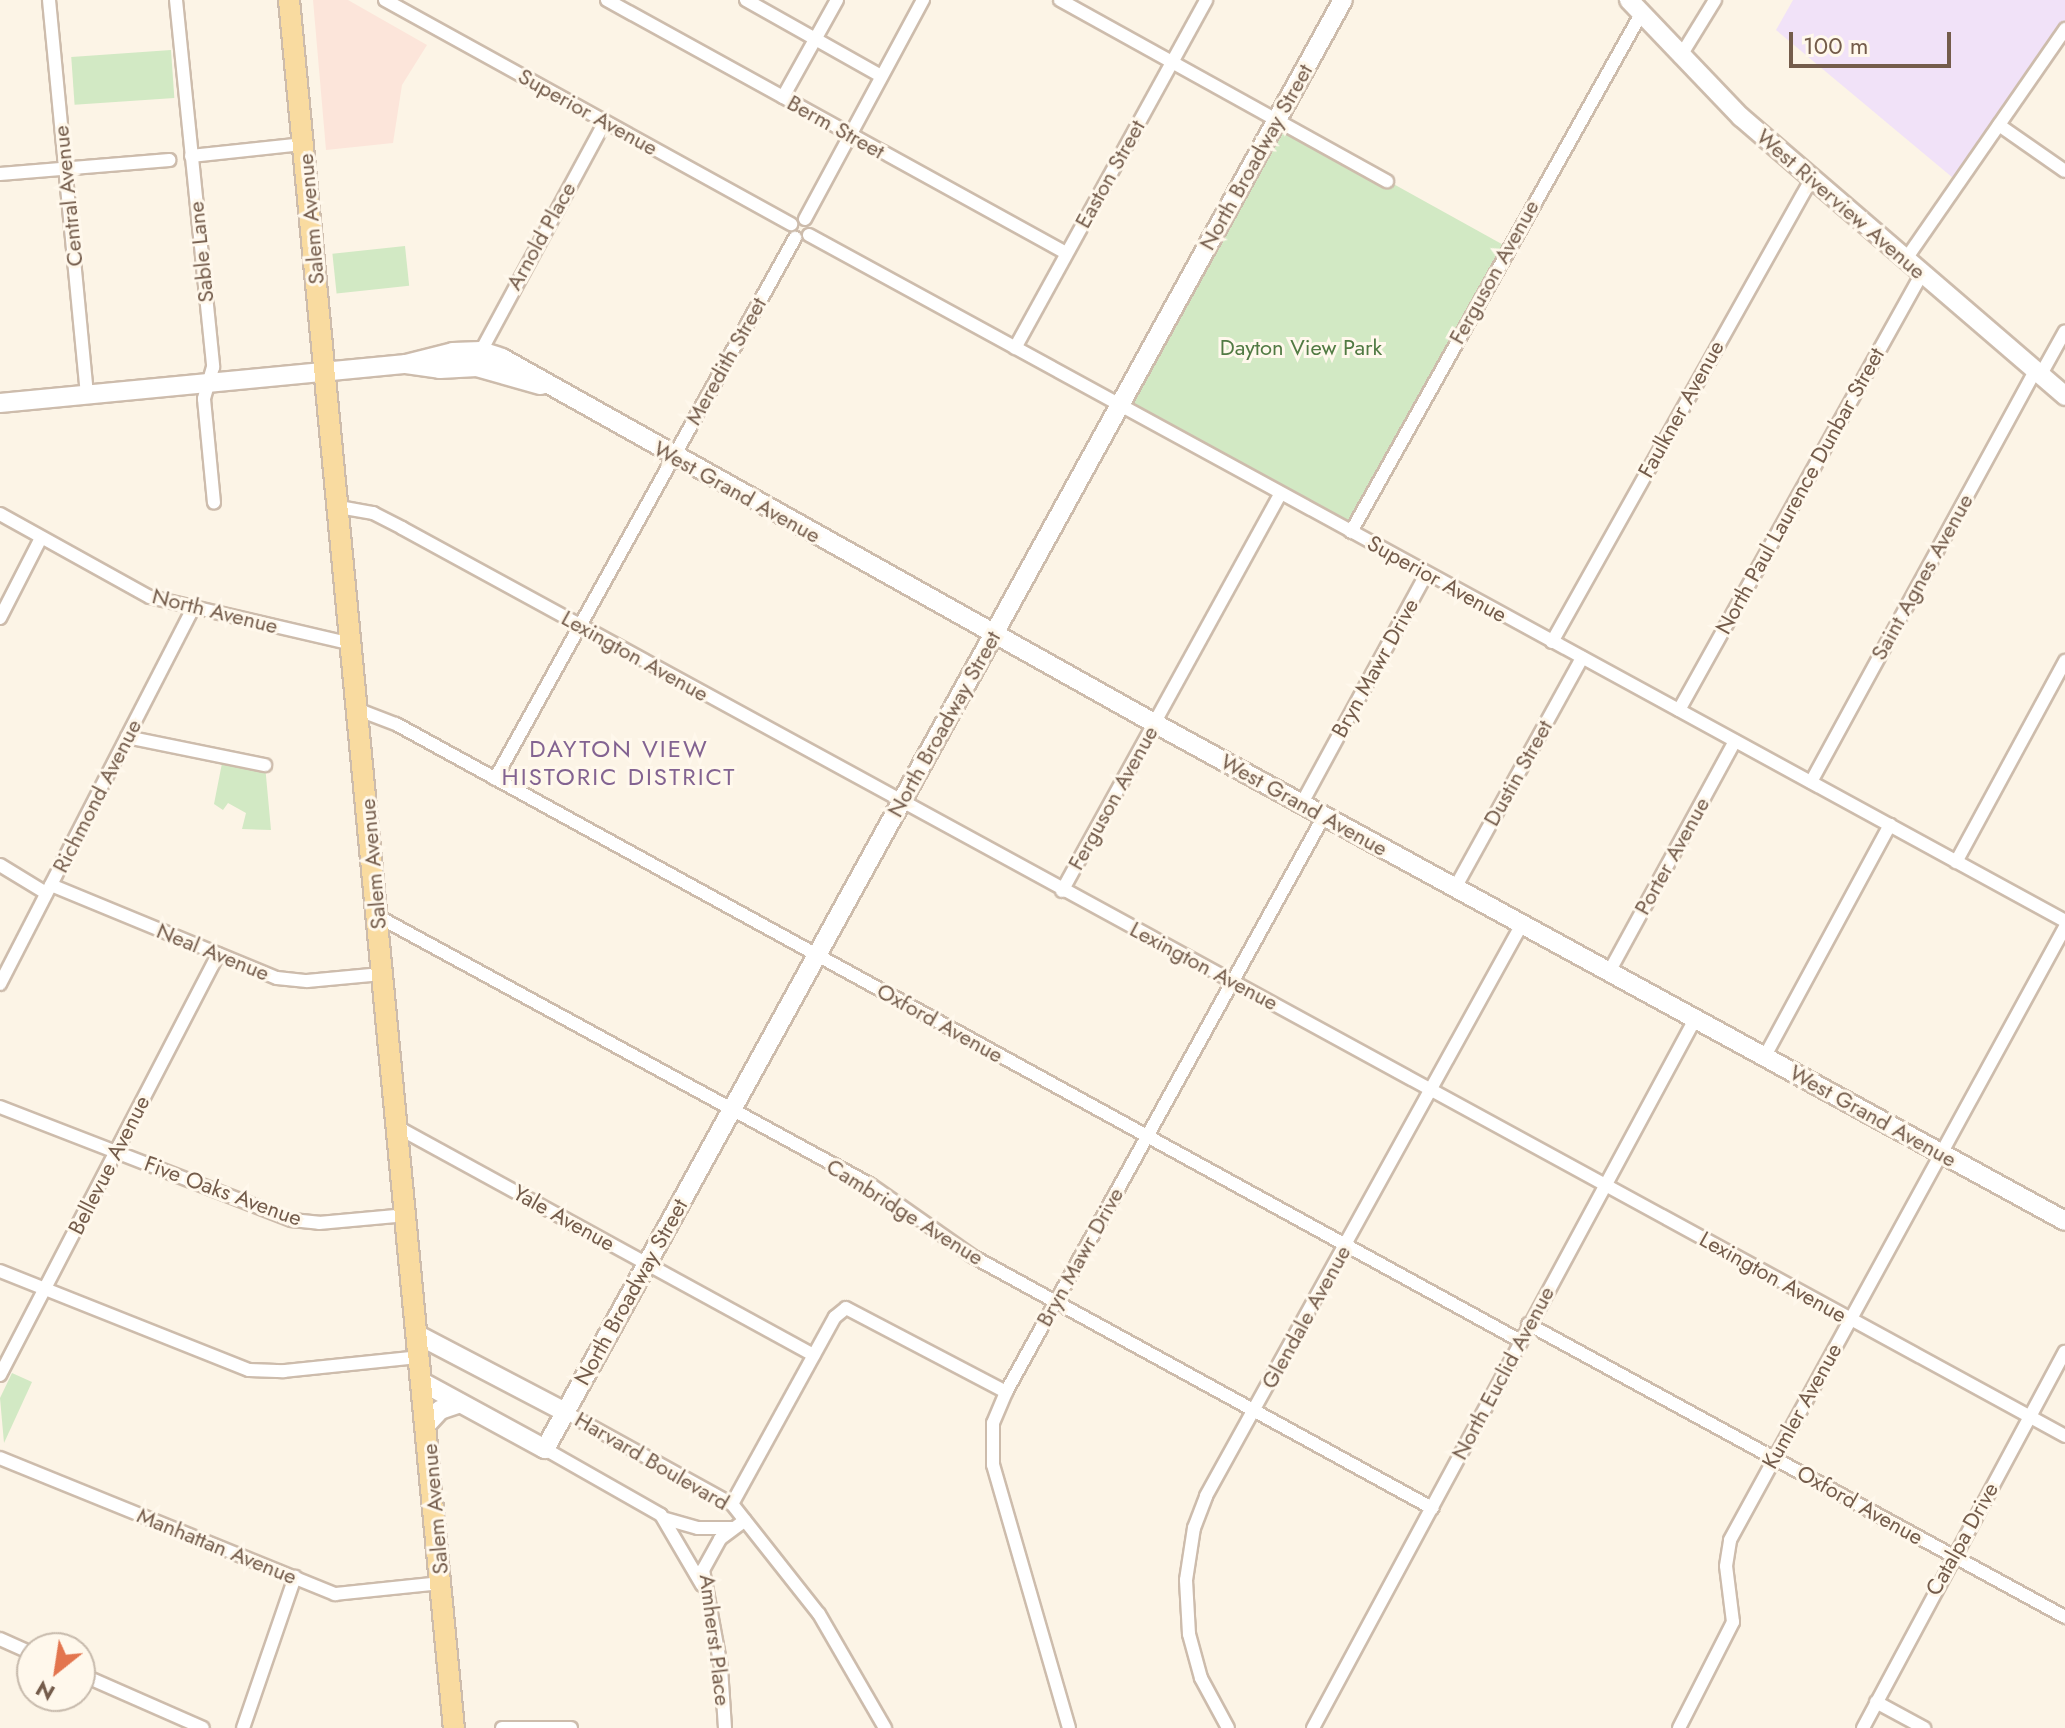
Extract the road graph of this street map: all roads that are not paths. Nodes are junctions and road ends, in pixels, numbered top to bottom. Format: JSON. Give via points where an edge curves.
{"nodes":[{"id":1,"x":49,"y":0,"type":"edge"},
{"id":2,"x":176,"y":0,"type":"edge"},
{"id":3,"x":289,"y":0,"type":"edge"},
{"id":4,"x":385,"y":0,"type":"edge"},
{"id":5,"x":607,"y":0,"type":"edge"},
{"id":6,"x":746,"y":0,"type":"edge"},
{"id":7,"x":837,"y":0,"type":"edge"},
{"id":8,"x":923,"y":0,"type":"edge"},
{"id":9,"x":1060,"y":0,"type":"edge"},
{"id":10,"x":1206,"y":0,"type":"edge"},
{"id":11,"x":1343,"y":0,"type":"edge"},
{"id":12,"x":1715,"y":0,"type":"edge"},
{"id":13,"x":1635,"y":7,"type":"edge"},
{"id":14,"x":2065,"y":29,"type":"edge"},
{"id":15,"x":816,"y":38,"type":"junction"},
{"id":16,"x":1680,"y":57,"type":"junction"},
{"id":17,"x":1172,"y":61,"type":"junction"},
{"id":18,"x":881,"y":76,"type":"junction"},
{"id":19,"x":783,"y":97,"type":"junction"},
{"id":20,"x":1278,"y":120,"type":"junction"},
{"id":21,"x":605,"y":122,"type":"junction"},
{"id":22,"x":1999,"y":125,"type":"junction"},
{"id":23,"x":850,"y":135,"type":"junction"},
{"id":24,"x":304,"y":144,"type":"junction"},
{"id":25,"x":191,"y":156,"type":"junction"},
{"id":26,"x":169,"y":160,"type":"dead end"},
{"id":27,"x":65,"y":168,"type":"junction"},
{"id":28,"x":2065,"y":171,"type":"edge"},
{"id":29,"x":0,"y":174,"type":"edge"},
{"id":30,"x":1812,"y":178,"type":"junction"},
{"id":31,"x":1387,"y":181,"type":"dead end"},
{"id":32,"x":805,"y":219,"type":"junction"},
{"id":33,"x":791,"y":224,"type":"junction"},
{"id":34,"x":809,"y":235,"type":"junction"},
{"id":35,"x":795,"y":238,"type":"junction"},
{"id":36,"x":1066,"y":253,"type":"junction"},
{"id":37,"x":1906,"y":259,"type":"junction"},
{"id":38,"x":1922,"y":274,"type":"junction"},
{"id":39,"x":2065,"y":331,"type":"edge"},
{"id":40,"x":1015,"y":348,"type":"junction"},
{"id":41,"x":481,"y":351,"type":"junction"},
{"id":42,"x":406,"y":364,"type":"junction"},
{"id":43,"x":326,"y":371,"type":"junction"},
{"id":44,"x":2037,"y":374,"type":"junction"},
{"id":45,"x":209,"y":385,"type":"junction"},
{"id":46,"x":545,"y":386,"type":"junction"},
{"id":47,"x":87,"y":392,"type":"junction"},
{"id":48,"x":2065,"y":396,"type":"edge"},
{"id":49,"x":0,"y":403,"type":"edge"},
{"id":50,"x":1118,"y":403,"type":"junction"},
{"id":51,"x":673,"y":456,"type":"junction"},
{"id":52,"x":1280,"y":494,"type":"junction"},
{"id":53,"x":214,"y":503,"type":"dead end"},
{"id":54,"x":339,"y":507,"type":"junction"},
{"id":55,"x":0,"y":514,"type":"edge"},
{"id":56,"x":1351,"y":532,"type":"junction"},
{"id":57,"x":41,"y":538,"type":"junction"},
{"id":58,"x":1426,"y":575,"type":"junction"},
{"id":59,"x":193,"y":609,"type":"junction"},
{"id":60,"x":0,"y":618,"type":"edge"},
{"id":61,"x":580,"y":626,"type":"junction"},
{"id":62,"x":993,"y":634,"type":"junction"},
{"id":63,"x":1552,"y":642,"type":"junction"},
{"id":64,"x":352,"y":644,"type":"junction"},
{"id":65,"x":1582,"y":658,"type":"junction"},
{"id":66,"x":2065,"y":661,"type":"edge"},
{"id":67,"x":359,"y":710,"type":"junction"},
{"id":68,"x":1679,"y":710,"type":"junction"},
{"id":69,"x":1154,"y":723,"type":"junction"},
{"id":70,"x":127,"y":737,"type":"junction"},
{"id":71,"x":1735,"y":741,"type":"junction"},
{"id":72,"x":265,"y":765,"type":"dead end"},
{"id":73,"x":495,"y":779,"type":"junction"},
{"id":74,"x":1811,"y":782,"type":"junction"},
{"id":75,"x":901,"y":802,"type":"junction"},
{"id":76,"x":1302,"y":803,"type":"junction"},
{"id":77,"x":1324,"y":816,"type":"junction"},
{"id":78,"x":1890,"y":825,"type":"junction"},
{"id":79,"x":1956,"y":862,"type":"junction"},
{"id":80,"x":0,"y":865,"type":"edge"},
{"id":81,"x":1455,"y":888,"type":"junction"},
{"id":82,"x":49,"y":889,"type":"junction"},
{"id":83,"x":1062,"y":891,"type":"junction"},
{"id":84,"x":379,"y":917,"type":"junction"},
{"id":85,"x":1522,"y":924,"type":"junction"},
{"id":86,"x":2065,"y":924,"type":"edge"},
{"id":87,"x":218,"y":954,"type":"junction"},
{"id":88,"x":817,"y":955,"type":"junction"},
{"id":89,"x":1609,"y":972,"type":"junction"},
{"id":90,"x":382,"y":974,"type":"junction"},
{"id":91,"x":1233,"y":981,"type":"junction"},
{"id":92,"x":0,"y":984,"type":"edge"},
{"id":93,"x":1695,"y":1019,"type":"junction"},
{"id":94,"x":1765,"y":1056,"type":"junction"},
{"id":95,"x":1431,"y":1089,"type":"junction"},
{"id":96,"x":0,"y":1107,"type":"edge"},
{"id":97,"x":731,"y":1109,"type":"junction"},
{"id":98,"x":397,"y":1127,"type":"junction"},
{"id":99,"x":1147,"y":1136,"type":"junction"},
{"id":100,"x":115,"y":1152,"type":"junction"},
{"id":101,"x":1941,"y":1154,"type":"junction"},
{"id":102,"x":1604,"y":1184,"type":"junction"},
{"id":103,"x":407,"y":1215,"type":"junction"},
{"id":104,"x":2065,"y":1221,"type":"edge"},
{"id":105,"x":1345,"y":1245,"type":"junction"},
{"id":106,"x":647,"y":1263,"type":"junction"},
{"id":107,"x":0,"y":1271,"type":"edge"},
{"id":108,"x":45,"y":1290,"type":"junction"},
{"id":109,"x":1056,"y":1301,"type":"junction"},
{"id":110,"x":1850,"y":1319,"type":"junction"},
{"id":111,"x":1528,"y":1324,"type":"junction"},
{"id":112,"x":418,"y":1335,"type":"junction"},
{"id":113,"x":1519,"y":1340,"type":"junction"},
{"id":114,"x":450,"y":1349,"type":"junction"},
{"id":115,"x":2065,"y":1352,"type":"edge"},
{"id":116,"x":814,"y":1355,"type":"junction"},
{"id":117,"x":419,"y":1357,"type":"junction"},
{"id":118,"x":0,"y":1375,"type":"edge"},
{"id":119,"x":422,"y":1382,"type":"junction"},
{"id":120,"x":1006,"y":1392,"type":"junction"},
{"id":121,"x":460,"y":1403,"type":"junction"},
{"id":122,"x":1255,"y":1410,"type":"junction"},
{"id":123,"x":565,"y":1412,"type":"junction"},
{"id":124,"x":2030,"y":1416,"type":"junction"},
{"id":125,"x":427,"y":1424,"type":"junction"},
{"id":126,"x":2065,"y":1436,"type":"edge"},
{"id":127,"x":545,"y":1449,"type":"junction"},
{"id":128,"x":0,"y":1458,"type":"edge"},
{"id":129,"x":1774,"y":1458,"type":"junction"},
{"id":130,"x":732,"y":1504,"type":"junction"},
{"id":131,"x":1432,"y":1508,"type":"junction"},
{"id":132,"x":666,"y":1519,"type":"junction"},
{"id":133,"x":745,"y":1520,"type":"junction"},
{"id":134,"x":732,"y":1528,"type":"junction"},
{"id":135,"x":1953,"y":1556,"type":"junction"},
{"id":136,"x":295,"y":1577,"type":"junction"},
{"id":137,"x":442,"y":1583,"type":"junction"},
{"id":138,"x":704,"y":1587,"type":"junction"},
{"id":139,"x":2065,"y":1617,"type":"edge"},
{"id":140,"x":96,"y":1681,"type":"edge"},
{"id":141,"x":1876,"y":1702,"type":"junction"},
{"id":142,"x":203,"y":1728,"type":"edge"},
{"id":143,"x":243,"y":1728,"type":"edge"},
{"id":144,"x":454,"y":1728,"type":"edge"},
{"id":145,"x":502,"y":1728,"type":"edge"},
{"id":146,"x":571,"y":1728,"type":"edge"},
{"id":147,"x":725,"y":1728,"type":"edge"},
{"id":148,"x":885,"y":1728,"type":"edge"},
{"id":149,"x":1069,"y":1728,"type":"edge"},
{"id":150,"x":1228,"y":1728,"type":"edge"},
{"id":151,"x":1313,"y":1728,"type":"edge"},
{"id":152,"x":1679,"y":1728,"type":"edge"},
{"id":153,"x":1863,"y":1728,"type":"edge"},
{"id":154,"x":1924,"y":1728,"type":"edge"}],
"edges":[{"from":1,"to":27,"type":"street","name":"Central Avenue"},
{"from":2,"to":25,"type":"street","name":"Sable Lane"},
{"from":3,"to":24,"type":"main road","name":"Salem Avenue"},
{"from":4,"to":21,"type":"street","name":"Superior Avenue"},
{"from":5,"to":19,"type":"street","name":"Berm Street"},
{"from":6,"to":15,"type":"street"},
{"from":7,"to":15,"type":"street"},
{"from":8,"to":18,"type":"street"},
{"from":9,"to":17,"type":"street"},
{"from":10,"to":17,"type":"street","name":"Easton Street"},
{"from":11,"to":20,"type":"street","name":"North Broadway Street"},
{"from":12,"to":16,"type":"street"},
{"from":13,"to":16,"type":"street","name":"West Riverview Avenue"},
{"from":13,"to":56,"type":"street","name":"Ferguson Avenue"},
{"from":14,"to":22,"type":"street"},
{"from":15,"to":18,"type":"street"},
{"from":15,"to":19,"type":"street"},
{"from":16,"to":30,"type":"street","name":"West Riverview Avenue"},
{"from":17,"to":20,"type":"street"},
{"from":17,"to":36,"type":"street","name":"Easton Street"},
{"from":18,"to":23,"type":"street"},
{"from":19,"to":23,"type":"street","name":"Berm Street"},
{"from":20,"to":31,"type":"street"},
{"from":20,"to":50,"type":"street","name":"North Broadway Street"},
{"from":21,"to":33,"type":"street","name":"Superior Avenue"},
{"from":21,"to":41,"type":"street","name":"Arnold Place"},
{"from":22,"to":28,"type":"street"},
{"from":22,"to":37,"type":"street"},
{"from":23,"to":32,"type":"street"},
{"from":23,"to":36,"type":"street","name":"Berm Street"},
{"from":24,"to":25,"type":"street"},
{"from":24,"to":43,"type":"main road","name":"Salem Avenue"},
{"from":25,"to":45,"type":"street","name":"Sable Lane","via":[[213,367]]},
{"from":26,"to":27,"type":"street"},
{"from":27,"to":29,"type":"street"},
{"from":27,"to":47,"type":"street","name":"Central Avenue"},
{"from":30,"to":37,"type":"street","name":"West Riverview Avenue"},
{"from":30,"to":63,"type":"street","name":"Faulkner Avenue"},
{"from":32,"to":33,"type":"street"},
{"from":32,"to":34,"type":"street"},
{"from":33,"to":35,"type":"street"},
{"from":34,"to":35,"type":"street"},
{"from":34,"to":40,"type":"street","name":"Superior Avenue"},
{"from":35,"to":51,"type":"street","name":"Meredith Street"},
{"from":36,"to":40,"type":"street","name":"Easton Street"},
{"from":37,"to":38,"type":"street","name":"West Riverview Avenue"},
{"from":38,"to":44,"type":"street","name":"West Riverview Avenue"},
{"from":38,"to":68,"type":"street","name":"North Paul Laurence Dunbar Street"},
{"from":39,"to":44,"type":"street","name":"Saint Agnes Avenue"},
{"from":40,"to":50,"type":"street","name":"Superior Avenue"},
{"from":41,"to":42,"type":"street","name":"West Grand Avenue","via":[[424,356]]},
{"from":41,"to":46,"type":"street","name":"West Grand Avenue","via":[[525,370]]},
{"from":42,"to":43,"type":"street","name":"West Grand Avenue"},
{"from":42,"to":46,"type":"street","name":"West Grand Avenue","via":[[477,367]]},
{"from":43,"to":45,"type":"street","name":"West Grand Avenue"},
{"from":43,"to":54,"type":"main road","name":"Salem Avenue"},
{"from":44,"to":48,"type":"street","name":"West Riverview Avenue"},
{"from":44,"to":74,"type":"street","name":"Saint Agnes Avenue"},
{"from":45,"to":47,"type":"street","name":"West Grand Avenue"},
{"from":45,"to":53,"type":"street","name":"Sable Lane","via":[[204,399]]},
{"from":46,"to":51,"type":"street","name":"West Grand Avenue"},
{"from":47,"to":49,"type":"street","name":"West Grand Avenue"},
{"from":50,"to":52,"type":"street","name":"Superior Avenue"},
{"from":50,"to":62,"type":"street","name":"North Broadway Street"},
{"from":51,"to":61,"type":"street","name":"Meredith Street"},
{"from":51,"to":62,"type":"street","name":"West Grand Avenue"},
{"from":52,"to":56,"type":"street","name":"Superior Avenue"},
{"from":52,"to":69,"type":"street","name":"Ferguson Avenue"},
{"from":54,"to":61,"type":"street","name":"Lexington Avenue","via":[[373,513]]},
{"from":54,"to":64,"type":"main road","name":"Salem Avenue"},
{"from":55,"to":57,"type":"street","name":"North Avenue"},
{"from":56,"to":58,"type":"street","name":"Superior Avenue"},
{"from":57,"to":59,"type":"street","name":"North Avenue","via":[[132,589]]},
{"from":57,"to":60,"type":"street"},
{"from":58,"to":63,"type":"street","name":"Superior Avenue"},
{"from":58,"to":76,"type":"street","name":"Bryn Mawr Drive"},
{"from":59,"to":64,"type":"street","name":"North Avenue"},
{"from":59,"to":70,"type":"street","name":"Richmond Avenue"},
{"from":61,"to":73,"type":"street","name":"Meredith Street"},
{"from":61,"to":75,"type":"street","name":"Lexington Avenue"},
{"from":62,"to":69,"type":"street","name":"West Grand Avenue"},
{"from":62,"to":75,"type":"street","name":"North Broadway Street"},
{"from":63,"to":65,"type":"street","name":"Superior Avenue"},
{"from":64,"to":67,"type":"main road","name":"Salem Avenue"},
{"from":65,"to":68,"type":"street","name":"Superior Avenue"},
{"from":65,"to":81,"type":"street","name":"Dustin Street"},
{"from":66,"to":79,"type":"street"},
{"from":67,"to":73,"type":"street","name":"Oxford Avenue","via":[[396,724]]},
{"from":67,"to":84,"type":"main road","name":"Salem Avenue"},
{"from":68,"to":71,"type":"street","name":"Superior Avenue"},
{"from":69,"to":76,"type":"street","name":"West Grand Avenue"},
{"from":69,"to":83,"type":"street","name":"Ferguson Avenue"},
{"from":70,"to":72,"type":"street"},
{"from":70,"to":82,"type":"street","name":"Richmond Avenue"},
{"from":71,"to":74,"type":"street","name":"Superior Avenue"},
{"from":71,"to":89,"type":"street","name":"Porter Avenue"},
{"from":73,"to":88,"type":"street","name":"Oxford Avenue"},
{"from":74,"to":78,"type":"street","name":"Superior Avenue"},
{"from":75,"to":83,"type":"street","name":"Lexington Avenue"},
{"from":75,"to":88,"type":"street","name":"North Broadway Street"},
{"from":76,"to":77,"type":"street","name":"West Grand Avenue"},
{"from":77,"to":81,"type":"street","name":"West Grand Avenue"},
{"from":77,"to":91,"type":"street","name":"Bryn Mawr Drive"},
{"from":78,"to":79,"type":"street","name":"Superior Avenue"},
{"from":78,"to":94,"type":"street"},
{"from":79,"to":86,"type":"street","name":"Superior Avenue"},
{"from":80,"to":82,"type":"street","name":"Neal Avenue"},
{"from":81,"to":85,"type":"street","name":"West Grand Avenue"},
{"from":82,"to":87,"type":"street","name":"Neal Avenue"},
{"from":82,"to":92,"type":"street","name":"Richmond Avenue"},
{"from":83,"to":91,"type":"street","name":"Lexington Avenue"},
{"from":84,"to":90,"type":"main road","name":"Salem Avenue"},
{"from":84,"to":97,"type":"street","name":"Cambridge Avenue"},
{"from":85,"to":89,"type":"street","name":"West Grand Avenue"},
{"from":85,"to":95,"type":"street","name":"Glendale Avenue"},
{"from":86,"to":101,"type":"street","name":"Kumler Avenue"},
{"from":87,"to":90,"type":"street","name":"Neal Avenue","via":[[286,980]]},
{"from":87,"to":100,"type":"street","name":"Bellevue Avenue"},
{"from":88,"to":97,"type":"street","name":"North Broadway Street"},
{"from":88,"to":99,"type":"street","name":"Oxford Avenue"},
{"from":89,"to":93,"type":"street","name":"West Grand Avenue"},
{"from":90,"to":98,"type":"main road","name":"Salem Avenue"},
{"from":91,"to":95,"type":"street","name":"Lexington Avenue"},
{"from":91,"to":99,"type":"street","name":"Bryn Mawr Drive"},
{"from":93,"to":94,"type":"street","name":"West Grand Avenue"},
{"from":93,"to":102,"type":"street","name":"North Euclid Avenue"},
{"from":94,"to":101,"type":"street","name":"West Grand Avenue"},
{"from":95,"to":102,"type":"street","name":"Lexington Avenue"},
{"from":95,"to":105,"type":"street","name":"Glendale Avenue"},
{"from":96,"to":100,"type":"street","name":"Five Oaks Avenue"},
{"from":97,"to":106,"type":"street","name":"North Broadway Street"},
{"from":97,"to":109,"type":"street","name":"Cambridge Avenue","via":[[871,1185],[947,1241]]},
{"from":98,"to":103,"type":"main road","name":"Salem Avenue"},
{"from":98,"to":106,"type":"street","name":"Yale Avenue"},
{"from":99,"to":105,"type":"street","name":"Oxford Avenue"},
{"from":99,"to":109,"type":"street","name":"Bryn Mawr Drive"},
{"from":100,"to":103,"type":"street","name":"Five Oaks Avenue","via":[[303,1223]]},
{"from":100,"to":108,"type":"street","name":"Bellevue Avenue"},
{"from":101,"to":104,"type":"street","name":"West Grand Avenue"},
{"from":101,"to":110,"type":"street","name":"Kumler Avenue"},
{"from":102,"to":110,"type":"street","name":"Lexington Avenue"},
{"from":102,"to":111,"type":"street","name":"North Euclid Avenue"},
{"from":103,"to":112,"type":"main road","name":"Salem Avenue"},
{"from":105,"to":113,"type":"street","name":"Oxford Avenue"},
{"from":105,"to":122,"type":"street","name":"Glendale Avenue"},
{"from":106,"to":116,"type":"street","name":"Yale Avenue"},
{"from":106,"to":123,"type":"street","name":"North Broadway Street"},
{"from":107,"to":108,"type":"street"},
{"from":108,"to":117,"type":"street","via":[[249,1370]]},
{"from":108,"to":118,"type":"street","name":"Bellevue Avenue"},
{"from":109,"to":120,"type":"street","name":"Bryn Mawr Drive"},
{"from":109,"to":122,"type":"street","name":"Cambridge Avenue"},
{"from":110,"to":124,"type":"street","name":"Lexington Avenue"},
{"from":110,"to":129,"type":"street","name":"Kumler Avenue"},
{"from":111,"to":113,"type":"street","name":"North Euclid Avenue"},
{"from":111,"to":129,"type":"street","name":"Oxford Avenue"},
{"from":112,"to":114,"type":"street","name":"Harvard Boulevard"},
{"from":112,"to":117,"type":"main road","name":"Salem Avenue"},
{"from":113,"to":131,"type":"street","name":"North Euclid Avenue"},
{"from":114,"to":117,"type":"street"},
{"from":114,"to":123,"type":"street","name":"Harvard Boulevard"},
{"from":115,"to":124,"type":"street","name":"Catalpa Drive"},
{"from":116,"to":120,"type":"street","via":[[838,1314],[855,1309]]},
{"from":116,"to":130,"type":"street"},
{"from":117,"to":119,"type":"main road","name":"Salem Avenue"},
{"from":119,"to":121,"type":"street","name":"Harvard Boulevard"},
{"from":119,"to":125,"type":"main road","name":"Salem Avenue"},
{"from":120,"to":149,"type":"street","name":"Bryn Mawr Drive","via":[[991,1436],[993,1465]]},
{"from":121,"to":125,"type":"street","via":[[440,1410]]},
{"from":121,"to":127,"type":"street","name":"Harvard Boulevard"},
{"from":122,"to":131,"type":"street","name":"Cambridge Avenue"},
{"from":122,"to":150,"type":"street","name":"Glendale Avenue","via":[[1206,1496],[1194,1528],[1186,1580],[1195,1660]]},
{"from":123,"to":127,"type":"street","name":"North Broadway Street"},
{"from":123,"to":130,"type":"street","name":"Harvard Boulevard"},
{"from":124,"to":126,"type":"street","name":"Lexington Avenue"},
{"from":124,"to":135,"type":"street","name":"Catalpa Drive"},
{"from":125,"to":137,"type":"main road","name":"Salem Avenue"},
{"from":127,"to":132,"type":"street","name":"Harvard Boulevard"},
{"from":128,"to":136,"type":"street","name":"Manhattan Avenue"},
{"from":129,"to":135,"type":"street","name":"Oxford Avenue"},
{"from":129,"to":152,"type":"street","name":"Kumler Avenue","via":[[1730,1540],[1726,1566],[1733,1622]]},
{"from":130,"to":133,"type":"street","name":"Harvard Boulevard"},
{"from":131,"to":151,"type":"street","name":"North Euclid Avenue"},
{"from":132,"to":134,"type":"street","name":"Harvard Boulevard","via":[[698,1528]]},
{"from":132,"to":138,"type":"street","name":"Harvard Boulevard"},
{"from":133,"to":134,"type":"street","name":"Amherst Place"},
{"from":133,"to":148,"type":"street","name":"Harvard Boulevard","via":[[819,1614]]},
{"from":134,"to":138,"type":"street","name":"Amherst Place","via":[[711,1552],[703,1570]]},
{"from":135,"to":139,"type":"street","name":"Oxford Avenue"},
{"from":135,"to":141,"type":"street","name":"Catalpa Drive"},
{"from":136,"to":137,"type":"street","name":"Manhattan Avenue","via":[[335,1594]]},
{"from":136,"to":143,"type":"street"},
{"from":137,"to":144,"type":"main road","name":"Salem Avenue"},
{"from":138,"to":147,"type":"street","name":"Amherst Place","via":[[721,1667]]},
{"from":140,"to":142,"type":"street"},
{"from":141,"to":153,"type":"street","name":"Catalpa Drive"},
{"from":141,"to":154,"type":"street"},
{"from":145,"to":146,"type":"street"}]}
